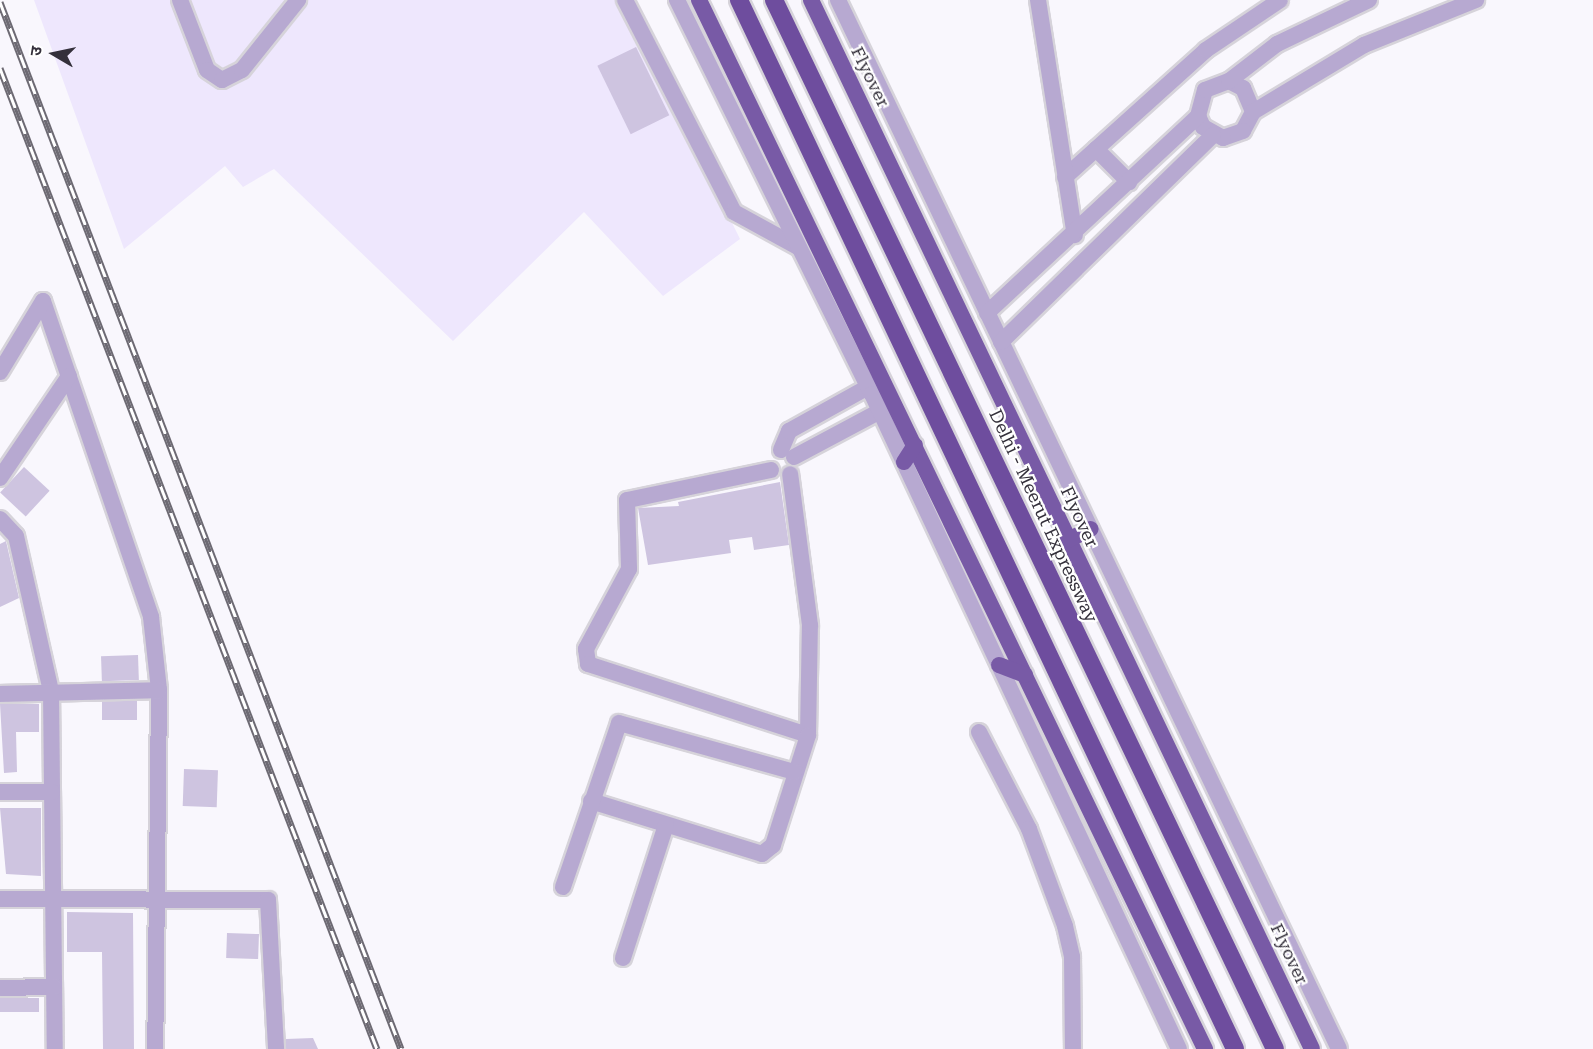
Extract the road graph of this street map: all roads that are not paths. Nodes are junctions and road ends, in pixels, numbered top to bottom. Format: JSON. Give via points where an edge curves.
{"nodes":[{"id":1,"x":180,"y":0,"type":"edge"},
{"id":2,"x":298,"y":0,"type":"edge"},
{"id":3,"x":625,"y":0,"type":"edge"},
{"id":4,"x":677,"y":0,"type":"edge"},
{"id":5,"x":699,"y":0,"type":"edge"},
{"id":6,"x":740,"y":0,"type":"edge"},
{"id":7,"x":774,"y":0,"type":"edge"},
{"id":8,"x":811,"y":0,"type":"edge"},
{"id":9,"x":838,"y":0,"type":"edge"},
{"id":10,"x":1038,"y":0,"type":"edge"},
{"id":11,"x":1280,"y":0,"type":"edge"},
{"id":12,"x":1369,"y":0,"type":"edge"},
{"id":13,"x":1476,"y":0,"type":"edge"},
{"id":14,"x":1229,"y":81,"type":"junction"},
{"id":15,"x":1253,"y":112,"type":"junction"},
{"id":16,"x":1198,"y":116,"type":"junction"},
{"id":17,"x":1212,"y":135,"type":"junction"},
{"id":18,"x":1096,"y":149,"type":"junction"},
{"id":19,"x":1065,"y":177,"type":"junction"},
{"id":20,"x":1129,"y":182,"type":"junction"},
{"id":21,"x":1075,"y":235,"type":"junction"},
{"id":22,"x":798,"y":247,"type":"junction"},
{"id":23,"x":987,"y":313,"type":"junction"},
{"id":24,"x":1000,"y":342,"type":"junction"},
{"id":25,"x":0,"y":372,"type":"edge"},
{"id":26,"x":69,"y":376,"type":"junction"},
{"id":27,"x":868,"y":387,"type":"junction"},
{"id":28,"x":880,"y":411,"type":"junction"},
{"id":29,"x":915,"y":445,"type":"junction"},
{"id":30,"x":788,"y":453,"type":"junction"},
{"id":31,"x":904,"y":462,"type":"junction"},
{"id":32,"x":771,"y":470,"type":"junction"},
{"id":33,"x":790,"y":474,"type":"junction"},
{"id":34,"x":0,"y":477,"type":"edge"},
{"id":35,"x":0,"y":519,"type":"edge"},
{"id":36,"x":1091,"y":528,"type":"junction"},
{"id":37,"x":1068,"y":540,"type":"junction"},
{"id":38,"x":999,"y":665,"type":"junction"},
{"id":39,"x":1024,"y":675,"type":"junction"},
{"id":40,"x":159,"y":690,"type":"junction"},
{"id":41,"x":51,"y":691,"type":"junction"},
{"id":42,"x":0,"y":694,"type":"edge"},
{"id":43,"x":979,"y":732,"type":"dead end"},
{"id":44,"x":808,"y":735,"type":"junction"},
{"id":45,"x":794,"y":772,"type":"junction"},
{"id":46,"x":0,"y":792,"type":"edge"},
{"id":47,"x":52,"y":792,"type":"junction"},
{"id":48,"x":591,"y":801,"type":"junction"},
{"id":49,"x":666,"y":825,"type":"junction"},
{"id":50,"x":563,"y":886,"type":"dead end"},
{"id":51,"x":51,"y":897,"type":"junction"},
{"id":52,"x":159,"y":897,"type":"junction"},
{"id":53,"x":0,"y":898,"type":"edge"},
{"id":54,"x":623,"y":958,"type":"dead end"},
{"id":55,"x":54,"y":987,"type":"junction"},
{"id":56,"x":0,"y":988,"type":"edge"},
{"id":57,"x":55,"y":1049,"type":"edge"},
{"id":58,"x":155,"y":1049,"type":"edge"},
{"id":59,"x":276,"y":1049,"type":"edge"},
{"id":60,"x":1073,"y":1049,"type":"edge"},
{"id":61,"x":1179,"y":1049,"type":"edge"},
{"id":62,"x":1205,"y":1049,"type":"edge"},
{"id":63,"x":1235,"y":1049,"type":"edge"},
{"id":64,"x":1275,"y":1049,"type":"edge"},
{"id":65,"x":1312,"y":1049,"type":"edge"},
{"id":66,"x":1339,"y":1049,"type":"edge"}],
"edges":[{"from":1,"to":2,"type":"street","via":[[207,70],[222,81],[242,70]]},
{"from":3,"to":22,"type":"street","via":[[734,212]]},
{"from":4,"to":22,"type":"street"},
{"from":5,"to":29,"type":"highway"},
{"from":6,"to":63,"type":"highway"},
{"from":7,"to":64,"type":"highway","name":"Delhi - Meerut Expressway"},
{"from":8,"to":37,"type":"highway","name":"Flyover"},
{"from":9,"to":23,"type":"street"},
{"from":10,"to":19,"type":"street"},
{"from":11,"to":18,"type":"street","via":[[1206,50]]},
{"from":12,"to":14,"type":"street","via":[[1277,44]]},
{"from":13,"to":15,"type":"street","via":[[1364,45]]},
{"from":14,"to":15,"type":"street","via":[[1243,88]]},
{"from":14,"to":16,"type":"street","via":[[1205,90]]},
{"from":15,"to":17,"type":"street","via":[[1234,136]]},
{"from":16,"to":17,"type":"street"},
{"from":16,"to":20,"type":"street"},
{"from":17,"to":24,"type":"street"},
{"from":18,"to":19,"type":"street"},
{"from":18,"to":20,"type":"street"},
{"from":19,"to":21,"type":"street"},
{"from":20,"to":21,"type":"street"},
{"from":21,"to":23,"type":"street"},
{"from":22,"to":27,"type":"street"},
{"from":23,"to":24,"type":"street"},
{"from":24,"to":36,"type":"street"},
{"from":25,"to":26,"type":"street","via":[[43,301]]},
{"from":26,"to":34,"type":"street"},
{"from":26,"to":40,"type":"street","via":[[147,593]]},
{"from":27,"to":28,"type":"street"},
{"from":27,"to":30,"type":"street","via":[[789,431]]},
{"from":28,"to":30,"type":"street"},
{"from":28,"to":31,"type":"street"},
{"from":29,"to":31,"type":"highway"},
{"from":29,"to":39,"type":"highway"},
{"from":30,"to":32,"type":"street","via":[[771,455]]},
{"from":30,"to":33,"type":"street"},
{"from":31,"to":38,"type":"street"},
{"from":32,"to":33,"type":"street","via":[[780,477]]},
{"from":32,"to":44,"type":"street","via":[[627,500],[629,569],[584,655],[588,664]]},
{"from":33,"to":44,"type":"street","via":[[810,625]]},
{"from":35,"to":41,"type":"street","via":[[16,536]]},
{"from":36,"to":37,"type":"highway"},
{"from":36,"to":66,"type":"street"},
{"from":37,"to":65,"type":"highway","name":"Flyover"},
{"from":38,"to":39,"type":"highway"},
{"from":38,"to":61,"type":"street"},
{"from":39,"to":62,"type":"highway"},
{"from":40,"to":41,"type":"street"},
{"from":40,"to":52,"type":"street"},
{"from":41,"to":42,"type":"street"},
{"from":41,"to":47,"type":"street"},
{"from":43,"to":60,"type":"street","via":[[1029,829],[1065,926],[1072,957]]},
{"from":44,"to":45,"type":"street"},
{"from":45,"to":48,"type":"street","via":[[619,723]]},
{"from":45,"to":49,"type":"street","via":[[773,844],[762,854]]},
{"from":46,"to":47,"type":"street"},
{"from":47,"to":51,"type":"street"},
{"from":48,"to":49,"type":"street"},
{"from":48,"to":50,"type":"street"},
{"from":49,"to":54,"type":"street"},
{"from":51,"to":52,"type":"street"},
{"from":51,"to":53,"type":"street"},
{"from":51,"to":55,"type":"street"},
{"from":52,"to":58,"type":"street"},
{"from":52,"to":59,"type":"street","via":[[268,900]]},
{"from":55,"to":56,"type":"street"},
{"from":55,"to":57,"type":"street"}]}
